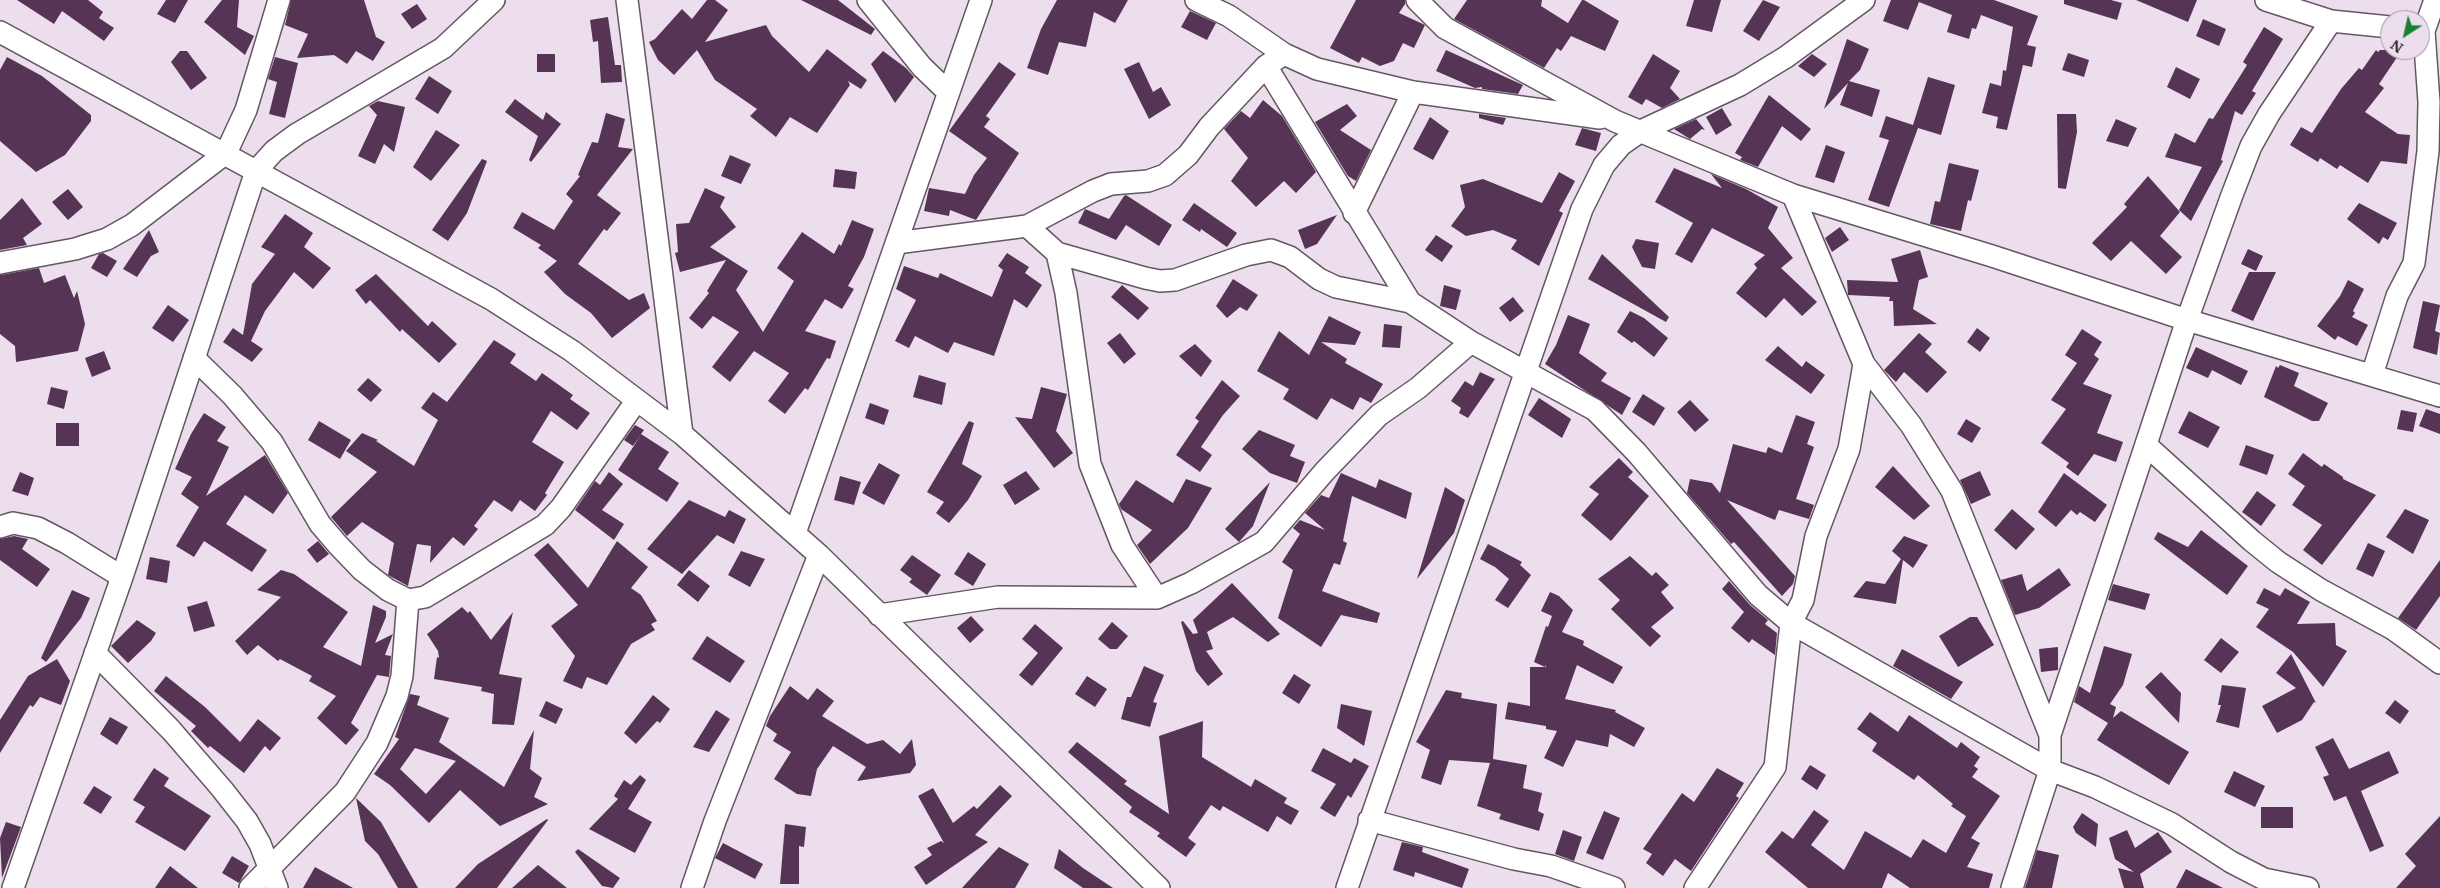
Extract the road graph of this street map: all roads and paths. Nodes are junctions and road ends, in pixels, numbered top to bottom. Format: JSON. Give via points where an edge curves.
{"nodes":[{"id":1,"x":279,"y":0,"type":"edge"},
{"id":2,"x":494,"y":0,"type":"edge"},
{"id":3,"x":627,"y":0,"type":"edge"},
{"id":4,"x":868,"y":0,"type":"edge"},
{"id":5,"x":981,"y":0,"type":"edge"},
{"id":6,"x":1196,"y":0,"type":"edge"},
{"id":7,"x":1417,"y":0,"type":"edge"},
{"id":8,"x":1864,"y":0,"type":"edge"},
{"id":9,"x":2266,"y":0,"type":"edge"},
{"id":10,"x":2435,"y":0,"type":"edge"},
{"id":11,"x":2430,"y":12,"type":"edge"},
{"id":12,"x":2331,"y":21,"type":"junction"},
{"id":13,"x":2380,"y":26,"type":"edge"},
{"id":14,"x":0,"y":32,"type":"edge"},
{"id":15,"x":1284,"y":54,"type":"junction"},
{"id":16,"x":2425,"y":60,"type":"edge"},
{"id":17,"x":1266,"y":66,"type":"junction"},
{"id":18,"x":948,"y":92,"type":"junction"},
{"id":19,"x":1413,"y":92,"type":"junction"},
{"id":20,"x":1615,"y":121,"type":"junction"},
{"id":21,"x":1641,"y":131,"type":"junction"},
{"id":22,"x":226,"y":153,"type":"junction"},
{"id":23,"x":256,"y":171,"type":"junction"},
{"id":24,"x":1793,"y":195,"type":"junction"},
{"id":25,"x":1354,"y":213,"type":"junction"},
{"id":26,"x":1027,"y":226,"type":"junction"},
{"id":27,"x":896,"y":243,"type":"junction"},
{"id":28,"x":1057,"y":253,"type":"junction"},
{"id":29,"x":0,"y":263,"type":"edge"},
{"id":30,"x":1410,"y":302,"type":"junction"},
{"id":31,"x":2187,"y":320,"type":"junction"},
{"id":32,"x":1471,"y":342,"type":"junction"},
{"id":33,"x":194,"y":358,"type":"junction"},
{"id":34,"x":1864,"y":364,"type":"junction"},
{"id":35,"x":1527,"y":372,"type":"junction"},
{"id":36,"x":2372,"y":375,"type":"junction"},
{"id":37,"x":2440,"y":396,"type":"edge"},
{"id":38,"x":637,"y":400,"type":"junction"},
{"id":39,"x":682,"y":434,"type":"junction"},
{"id":40,"x":2146,"y":445,"type":"junction"},
{"id":41,"x":0,"y":527,"type":"edge"},
{"id":42,"x":795,"y":533,"type":"junction"},
{"id":43,"x":820,"y":555,"type":"junction"},
{"id":44,"x":122,"y":577,"type":"junction"},
{"id":45,"x":1157,"y":598,"type":"junction"},
{"id":46,"x":408,"y":600,"type":"junction"},
{"id":47,"x":879,"y":615,"type":"junction"},
{"id":48,"x":1791,"y":623,"type":"junction"},
{"id":49,"x":95,"y":653,"type":"junction"},
{"id":50,"x":2440,"y":663,"type":"edge"},
{"id":51,"x":2050,"y":735,"type":"junction"},
{"id":52,"x":2050,"y":770,"type":"junction"},
{"id":53,"x":1369,"y":820,"type":"junction"},
{"id":54,"x":273,"y":878,"type":"edge"},
{"id":55,"x":2266,"y":884,"type":"edge"},
{"id":56,"x":14,"y":888,"type":"edge"},
{"id":57,"x":250,"y":888,"type":"edge"},
{"id":58,"x":692,"y":888,"type":"edge"},
{"id":59,"x":1159,"y":888,"type":"edge"},
{"id":60,"x":1347,"y":888,"type":"edge"},
{"id":61,"x":1614,"y":888,"type":"edge"},
{"id":62,"x":1695,"y":888,"type":"edge"},
{"id":63,"x":2012,"y":888,"type":"edge"},
{"id":64,"x":2308,"y":888,"type":"edge"}],
"edges":[{"from":1,"to":22,"type":"street","via":[[246,110]]},
{"from":2,"to":23,"type":"street","via":[[443,48],[297,134],[274,151]]},
{"from":3,"to":39,"type":"street"},
{"from":4,"to":18,"type":"street","via":[[922,67]]},
{"from":5,"to":18,"type":"street"},
{"from":6,"to":15,"type":"street","via":[[1228,16]]},
{"from":7,"to":20,"type":"street","via":[[1445,28]]},
{"from":8,"to":21,"type":"street","via":[[1786,57],[1740,85]]},
{"from":9,"to":12,"type":"street"},
{"from":10,"to":11,"type":"street"},
{"from":12,"to":13,"type":"street"},
{"from":12,"to":31,"type":"street","via":[[2269,114],[2252,146]]},
{"from":14,"to":22,"type":"street"},
{"from":15,"to":17,"type":"street"},
{"from":15,"to":19,"type":"street","via":[[1318,69]]},
{"from":16,"to":36,"type":"street","via":[[2429,102],[2428,151],[2414,264],[2397,296]]},
{"from":17,"to":25,"type":"street"},
{"from":17,"to":26,"type":"street","via":[[1208,127],[1188,155],[1165,175],[1111,184]]},
{"from":18,"to":27,"type":"street"},
{"from":19,"to":20,"type":"street"},
{"from":19,"to":25,"type":"street"},
{"from":20,"to":21,"type":"street"},
{"from":21,"to":24,"type":"street"},
{"from":21,"to":35,"type":"street","via":[[1621,145],[1604,165],[1582,209]]},
{"from":22,"to":23,"type":"street"},
{"from":22,"to":29,"type":"street","via":[[132,225],[107,239],[75,249]]},
{"from":23,"to":33,"type":"street"},
{"from":23,"to":38,"type":"street","via":[[491,299],[572,351]]},
{"from":24,"to":31,"type":"street"},
{"from":24,"to":34,"type":"street"},
{"from":25,"to":30,"type":"street"},
{"from":26,"to":27,"type":"street"},
{"from":26,"to":28,"type":"street"},
{"from":27,"to":42,"type":"street"},
{"from":28,"to":30,"type":"street","via":[[1145,278],[1168,281],[1246,254],[1271,250],[1290,257],[1319,279],[1336,287]]},
{"from":28,"to":45,"type":"street","via":[[1066,292],[1090,464],[1122,546]]},
{"from":30,"to":32,"type":"street"},
{"from":31,"to":36,"type":"street"},
{"from":31,"to":40,"type":"street"},
{"from":32,"to":35,"type":"street"},
{"from":32,"to":45,"type":"street","via":[[1418,388],[1379,415],[1264,542]]},
{"from":33,"to":44,"type":"street"},
{"from":33,"to":46,"type":"street","via":[[232,395],[272,442],[320,524],[338,545],[362,570],[388,590]]},
{"from":34,"to":48,"type":"street","via":[[1849,449],[1816,536],[1803,600]]},
{"from":34,"to":51,"type":"street","via":[[1911,425],[1952,491]]},
{"from":35,"to":48,"type":"street","via":[[1595,410],[1649,467],[1758,595]]},
{"from":35,"to":53,"type":"street"},
{"from":36,"to":37,"type":"street"},
{"from":38,"to":39,"type":"street"},
{"from":38,"to":46,"type":"street","via":[[561,508],[545,525],[424,597]]},
{"from":39,"to":42,"type":"street"},
{"from":40,"to":50,"type":"street","via":[[2278,562],[2321,590],[2393,629]]},
{"from":40,"to":51,"type":"street"},
{"from":41,"to":44,"type":"street","via":[[13,523],[38,528]]},
{"from":42,"to":43,"type":"street"},
{"from":43,"to":47,"type":"street"},
{"from":43,"to":58,"type":"street","via":[[715,821]]},
{"from":44,"to":49,"type":"street"},
{"from":45,"to":47,"type":"street","via":[[998,598]]},
{"from":46,"to":54,"type":"street","via":[[402,676],[377,743],[345,792]]},
{"from":47,"to":59,"type":"street"},
{"from":48,"to":52,"type":"street"},
{"from":48,"to":62,"type":"street","via":[[1775,767]]},
{"from":49,"to":54,"type":"street","via":[[171,730],[222,789],[247,821]]},
{"from":49,"to":56,"type":"street"},
{"from":51,"to":52,"type":"street"},
{"from":52,"to":55,"type":"street","via":[[2095,787],[2172,824]]},
{"from":52,"to":63,"type":"street"},
{"from":53,"to":60,"type":"street"},
{"from":53,"to":61,"type":"street","via":[[1551,866]]},
{"from":54,"to":57,"type":"street"},
{"from":55,"to":64,"type":"street"}]}
